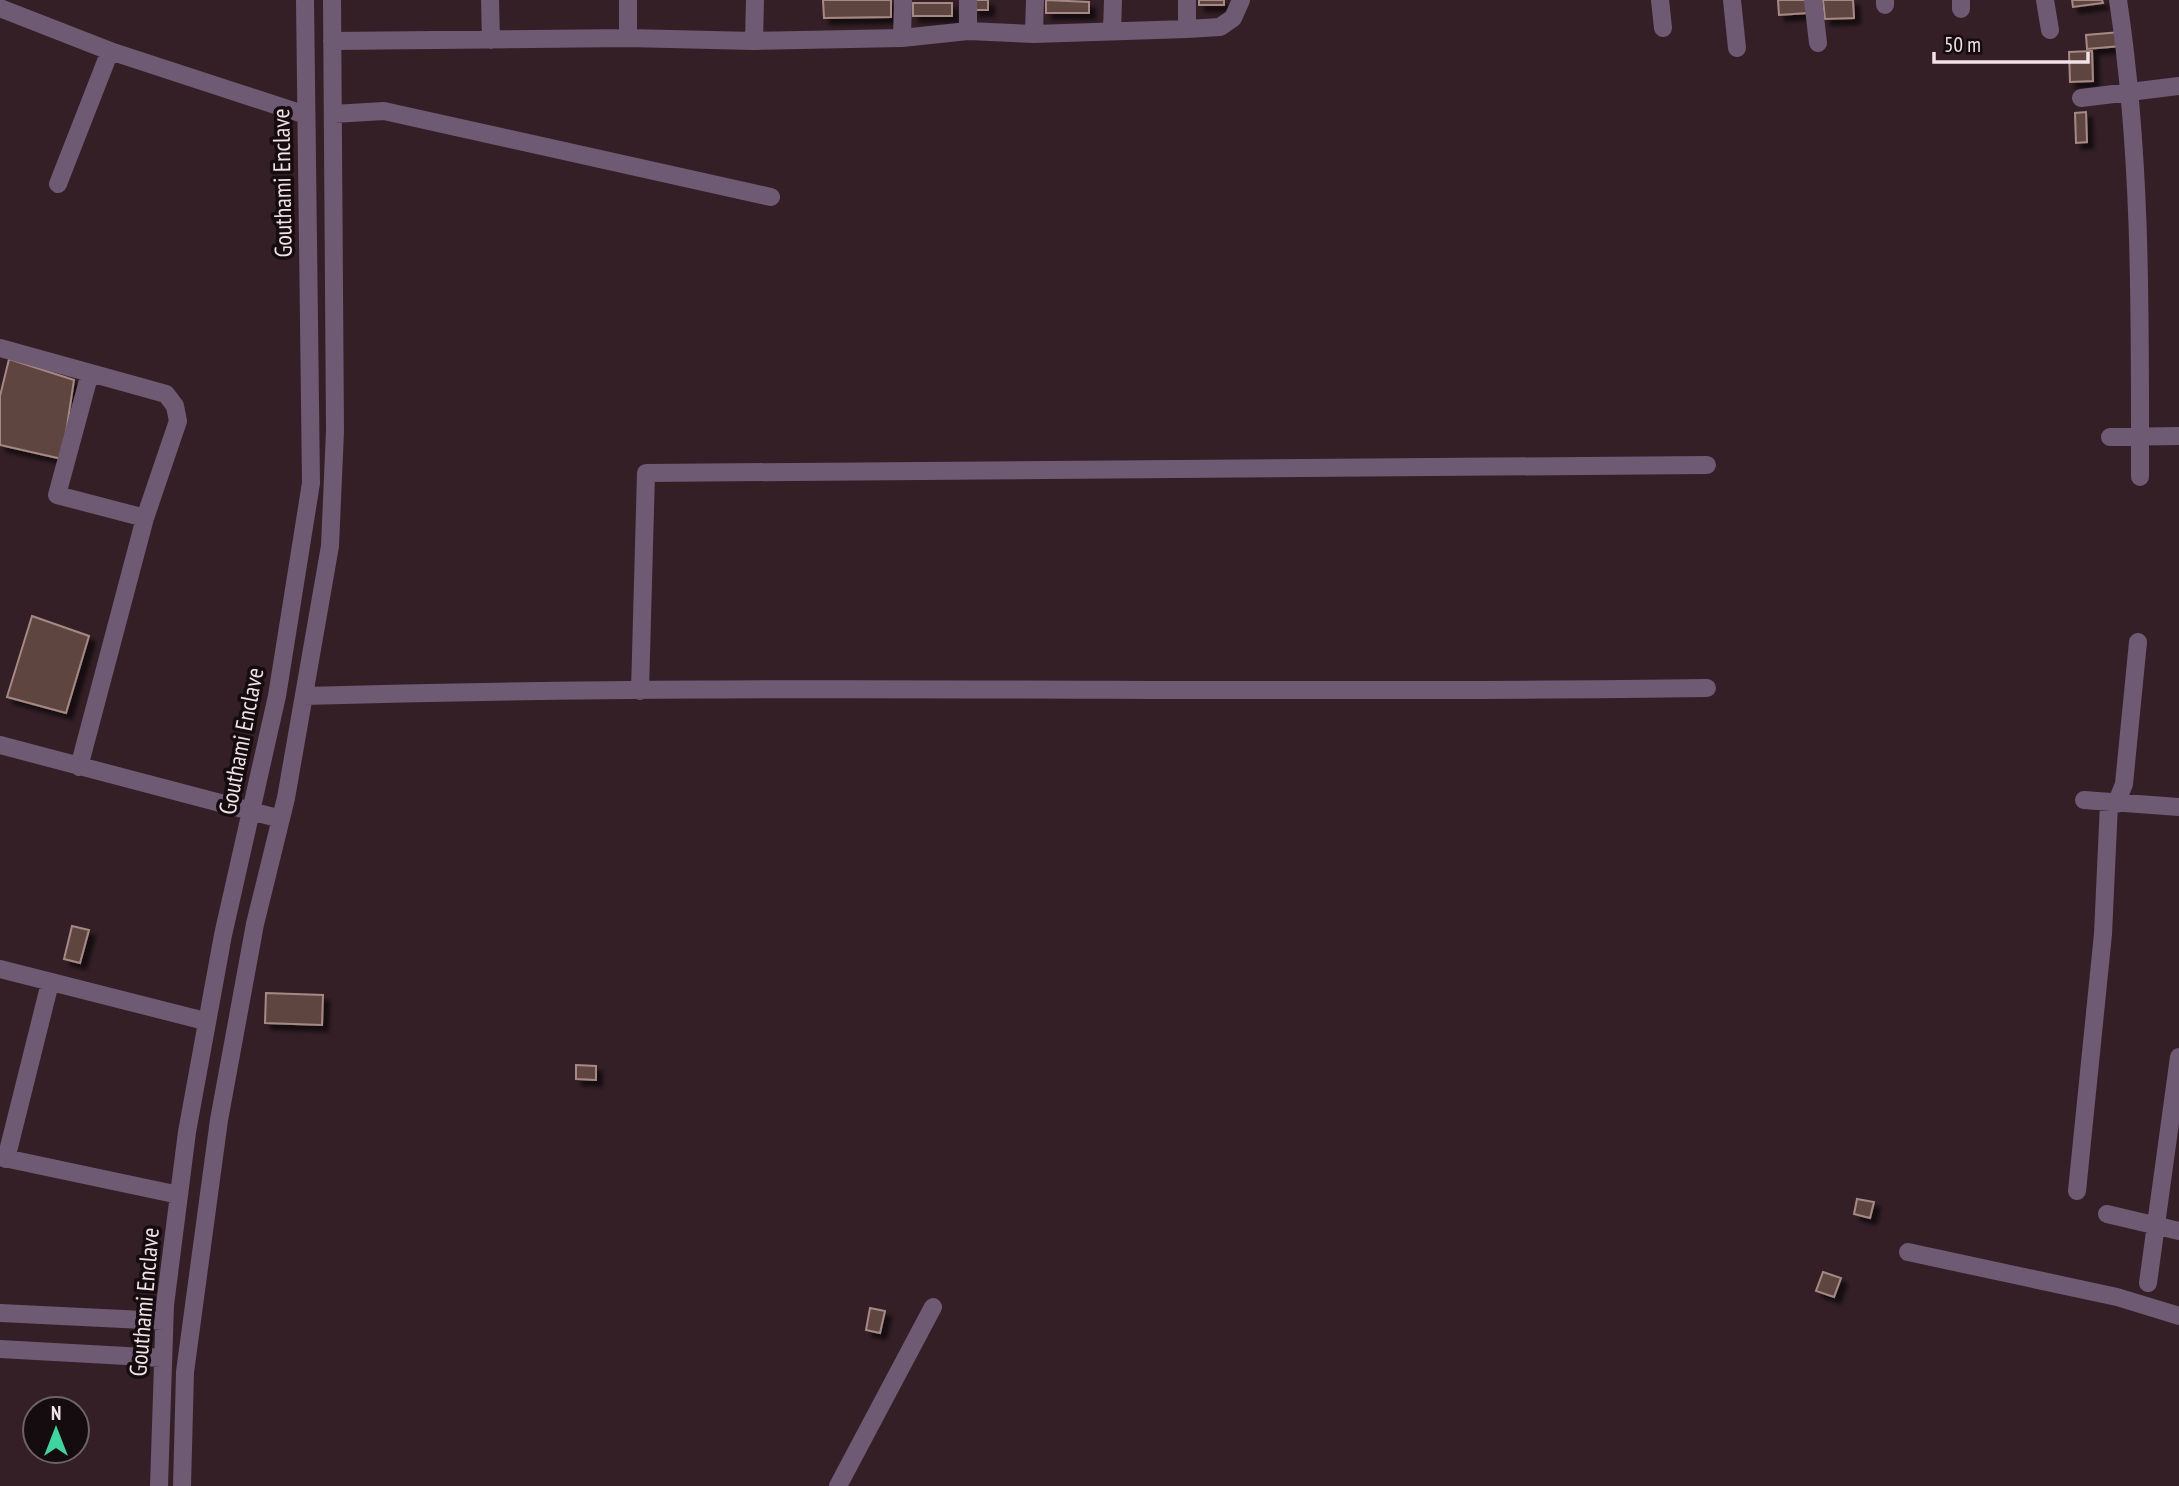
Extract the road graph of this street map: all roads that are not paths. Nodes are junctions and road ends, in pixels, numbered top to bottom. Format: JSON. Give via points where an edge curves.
{"nodes":[{"id":1,"x":305,"y":0,"type":"edge"},
{"id":2,"x":332,"y":0,"type":"edge"},
{"id":3,"x":490,"y":0,"type":"edge"},
{"id":4,"x":628,"y":0,"type":"edge"},
{"id":5,"x":755,"y":0,"type":"edge"},
{"id":6,"x":902,"y":0,"type":"edge"},
{"id":7,"x":968,"y":0,"type":"edge"},
{"id":8,"x":1035,"y":0,"type":"edge"},
{"id":9,"x":1112,"y":0,"type":"edge"},
{"id":10,"x":1187,"y":0,"type":"edge"},
{"id":11,"x":1241,"y":0,"type":"edge"},
{"id":12,"x":1660,"y":0,"type":"edge"},
{"id":13,"x":1732,"y":0,"type":"edge"},
{"id":14,"x":1813,"y":0,"type":"edge"},
{"id":15,"x":2045,"y":0,"type":"edge"},
{"id":16,"x":2118,"y":0,"type":"edge"},
{"id":17,"x":0,"y":8,"type":"edge"},
{"id":18,"x":1663,"y":28,"type":"dead end"},
{"id":19,"x":1187,"y":29,"type":"junction"},
{"id":20,"x":2050,"y":30,"type":"dead end"},
{"id":21,"x":968,"y":31,"type":"junction"},
{"id":22,"x":1112,"y":31,"type":"junction"},
{"id":23,"x":1034,"y":34,"type":"junction"},
{"id":24,"x":628,"y":38,"type":"junction"},
{"id":25,"x":902,"y":38,"type":"junction"},
{"id":26,"x":491,"y":40,"type":"junction"},
{"id":27,"x":332,"y":41,"type":"junction"},
{"id":28,"x":754,"y":41,"type":"junction"},
{"id":29,"x":1818,"y":43,"type":"dead end"},
{"id":30,"x":1737,"y":48,"type":"dead end"},
{"id":31,"x":110,"y":51,"type":"junction"},
{"id":32,"x":2179,"y":86,"type":"edge"},
{"id":33,"x":2130,"y":92,"type":"junction"},
{"id":34,"x":2081,"y":98,"type":"dead end"},
{"id":35,"x":333,"y":114,"type":"junction"},
{"id":36,"x":306,"y":115,"type":"junction"},
{"id":37,"x":58,"y":184,"type":"dead end"},
{"id":38,"x":771,"y":197,"type":"dead end"},
{"id":39,"x":0,"y":348,"type":"edge"},
{"id":40,"x":90,"y":373,"type":"junction"},
{"id":41,"x":2140,"y":435,"type":"junction"},
{"id":42,"x":2179,"y":436,"type":"edge"},
{"id":43,"x":2110,"y":437,"type":"dead end"},
{"id":44,"x":1707,"y":465,"type":"dead end"},
{"id":45,"x":2140,"y":477,"type":"dead end"},
{"id":46,"x":145,"y":518,"type":"junction"},
{"id":47,"x":2138,"y":642,"type":"dead end"},
{"id":48,"x":1707,"y":688,"type":"dead end"},
{"id":49,"x":640,"y":691,"type":"junction"},
{"id":50,"x":304,"y":696,"type":"junction"},
{"id":51,"x":0,"y":745,"type":"edge"},
{"id":52,"x":79,"y":766,"type":"junction"},
{"id":53,"x":2084,"y":800,"type":"dead end"},
{"id":54,"x":2113,"y":804,"type":"junction"},
{"id":55,"x":2179,"y":807,"type":"edge"},
{"id":56,"x":253,"y":812,"type":"junction"},
{"id":57,"x":281,"y":819,"type":"junction"},
{"id":58,"x":0,"y":969,"type":"edge"},
{"id":59,"x":50,"y":983,"type":"junction"},
{"id":60,"x":205,"y":1021,"type":"junction"},
{"id":61,"x":2179,"y":1057,"type":"edge"},
{"id":62,"x":3,"y":1158,"type":"edge"},
{"id":63,"x":2077,"y":1191,"type":"dead end"},
{"id":64,"x":179,"y":1195,"type":"junction"},
{"id":65,"x":2107,"y":1214,"type":"dead end"},
{"id":66,"x":2156,"y":1226,"type":"junction"},
{"id":67,"x":2179,"y":1231,"type":"edge"},
{"id":68,"x":1908,"y":1252,"type":"dead end"},
{"id":69,"x":2148,"y":1283,"type":"dead end"},
{"id":70,"x":933,"y":1307,"type":"dead end"},
{"id":71,"x":0,"y":1313,"type":"edge"},
{"id":72,"x":2179,"y":1316,"type":"edge"},
{"id":73,"x":164,"y":1321,"type":"junction"},
{"id":74,"x":0,"y":1349,"type":"edge"},
{"id":75,"x":162,"y":1358,"type":"junction"},
{"id":76,"x":159,"y":1486,"type":"edge"},
{"id":77,"x":182,"y":1486,"type":"edge"},
{"id":78,"x":838,"y":1486,"type":"edge"}],
"edges":[{"from":1,"to":36,"type":"street","name":"Gouthami Enclave"},
{"from":2,"to":27,"type":"street","name":"Gouthami Enclave"},
{"from":3,"to":26,"type":"street"},
{"from":4,"to":24,"type":"street"},
{"from":5,"to":28,"type":"street"},
{"from":6,"to":25,"type":"street"},
{"from":7,"to":21,"type":"street"},
{"from":8,"to":23,"type":"street"},
{"from":9,"to":22,"type":"street"},
{"from":10,"to":19,"type":"street"},
{"from":11,"to":19,"type":"street","via":[[1233,18],[1220,27]]},
{"from":12,"to":18,"type":"street"},
{"from":13,"to":30,"type":"street"},
{"from":14,"to":29,"type":"street"},
{"from":15,"to":20,"type":"street"},
{"from":16,"to":33,"type":"street"},
{"from":17,"to":31,"type":"street"},
{"from":19,"to":22,"type":"street"},
{"from":21,"to":23,"type":"street"},
{"from":21,"to":25,"type":"street"},
{"from":22,"to":23,"type":"street"},
{"from":24,"to":26,"type":"street"},
{"from":24,"to":28,"type":"street"},
{"from":25,"to":28,"type":"street"},
{"from":26,"to":27,"type":"street"},
{"from":27,"to":35,"type":"street","name":"Gouthami Enclave"},
{"from":31,"to":36,"type":"street"},
{"from":31,"to":37,"type":"street"},
{"from":32,"to":33,"type":"street"},
{"from":33,"to":34,"type":"street"},
{"from":33,"to":41,"type":"street","via":[[2142,307]]},
{"from":35,"to":38,"type":"street","via":[[384,111]]},
{"from":35,"to":50,"type":"street","name":"Gouthami Enclave","via":[[335,431],[330,546]]},
{"from":36,"to":56,"type":"street","name":"Gouthami Enclave","via":[[311,483]]},
{"from":39,"to":40,"type":"street"},
{"from":40,"to":46,"type":"street","via":[[166,394],[175,406],[178,421]]},
{"from":40,"to":46,"type":"street","via":[[57,495]]},
{"from":41,"to":42,"type":"street"},
{"from":41,"to":43,"type":"street"},
{"from":41,"to":45,"type":"street"},
{"from":44,"to":49,"type":"street","via":[[646,473]]},
{"from":46,"to":52,"type":"street"},
{"from":47,"to":54,"type":"street","via":[[2124,784]]},
{"from":48,"to":49,"type":"street"},
{"from":49,"to":50,"type":"street"},
{"from":50,"to":57,"type":"street","name":"Gouthami Enclave"},
{"from":51,"to":52,"type":"street"},
{"from":52,"to":56,"type":"street"},
{"from":53,"to":54,"type":"street"},
{"from":54,"to":55,"type":"street"},
{"from":54,"to":63,"type":"street"},
{"from":56,"to":57,"type":"street"},
{"from":56,"to":60,"type":"street","name":"Gouthami Enclave"},
{"from":57,"to":77,"type":"street","name":"Gouthami Enclave","via":[[255,924],[198,1259],[185,1372]]},
{"from":58,"to":59,"type":"street"},
{"from":59,"to":60,"type":"street"},
{"from":59,"to":62,"type":"street"},
{"from":60,"to":64,"type":"street","name":"Gouthami Enclave"},
{"from":61,"to":66,"type":"street"},
{"from":62,"to":64,"type":"street"},
{"from":64,"to":73,"type":"street","name":"Gouthami Enclave"},
{"from":65,"to":66,"type":"street"},
{"from":66,"to":67,"type":"street"},
{"from":66,"to":69,"type":"street"},
{"from":68,"to":72,"type":"street","via":[[2117,1297]]},
{"from":70,"to":78,"type":"street"},
{"from":71,"to":73,"type":"street"},
{"from":73,"to":75,"type":"street","name":"Gouthami Enclave"},
{"from":74,"to":75,"type":"street"},
{"from":75,"to":76,"type":"street","name":"Gouthami Enclave"}]}
